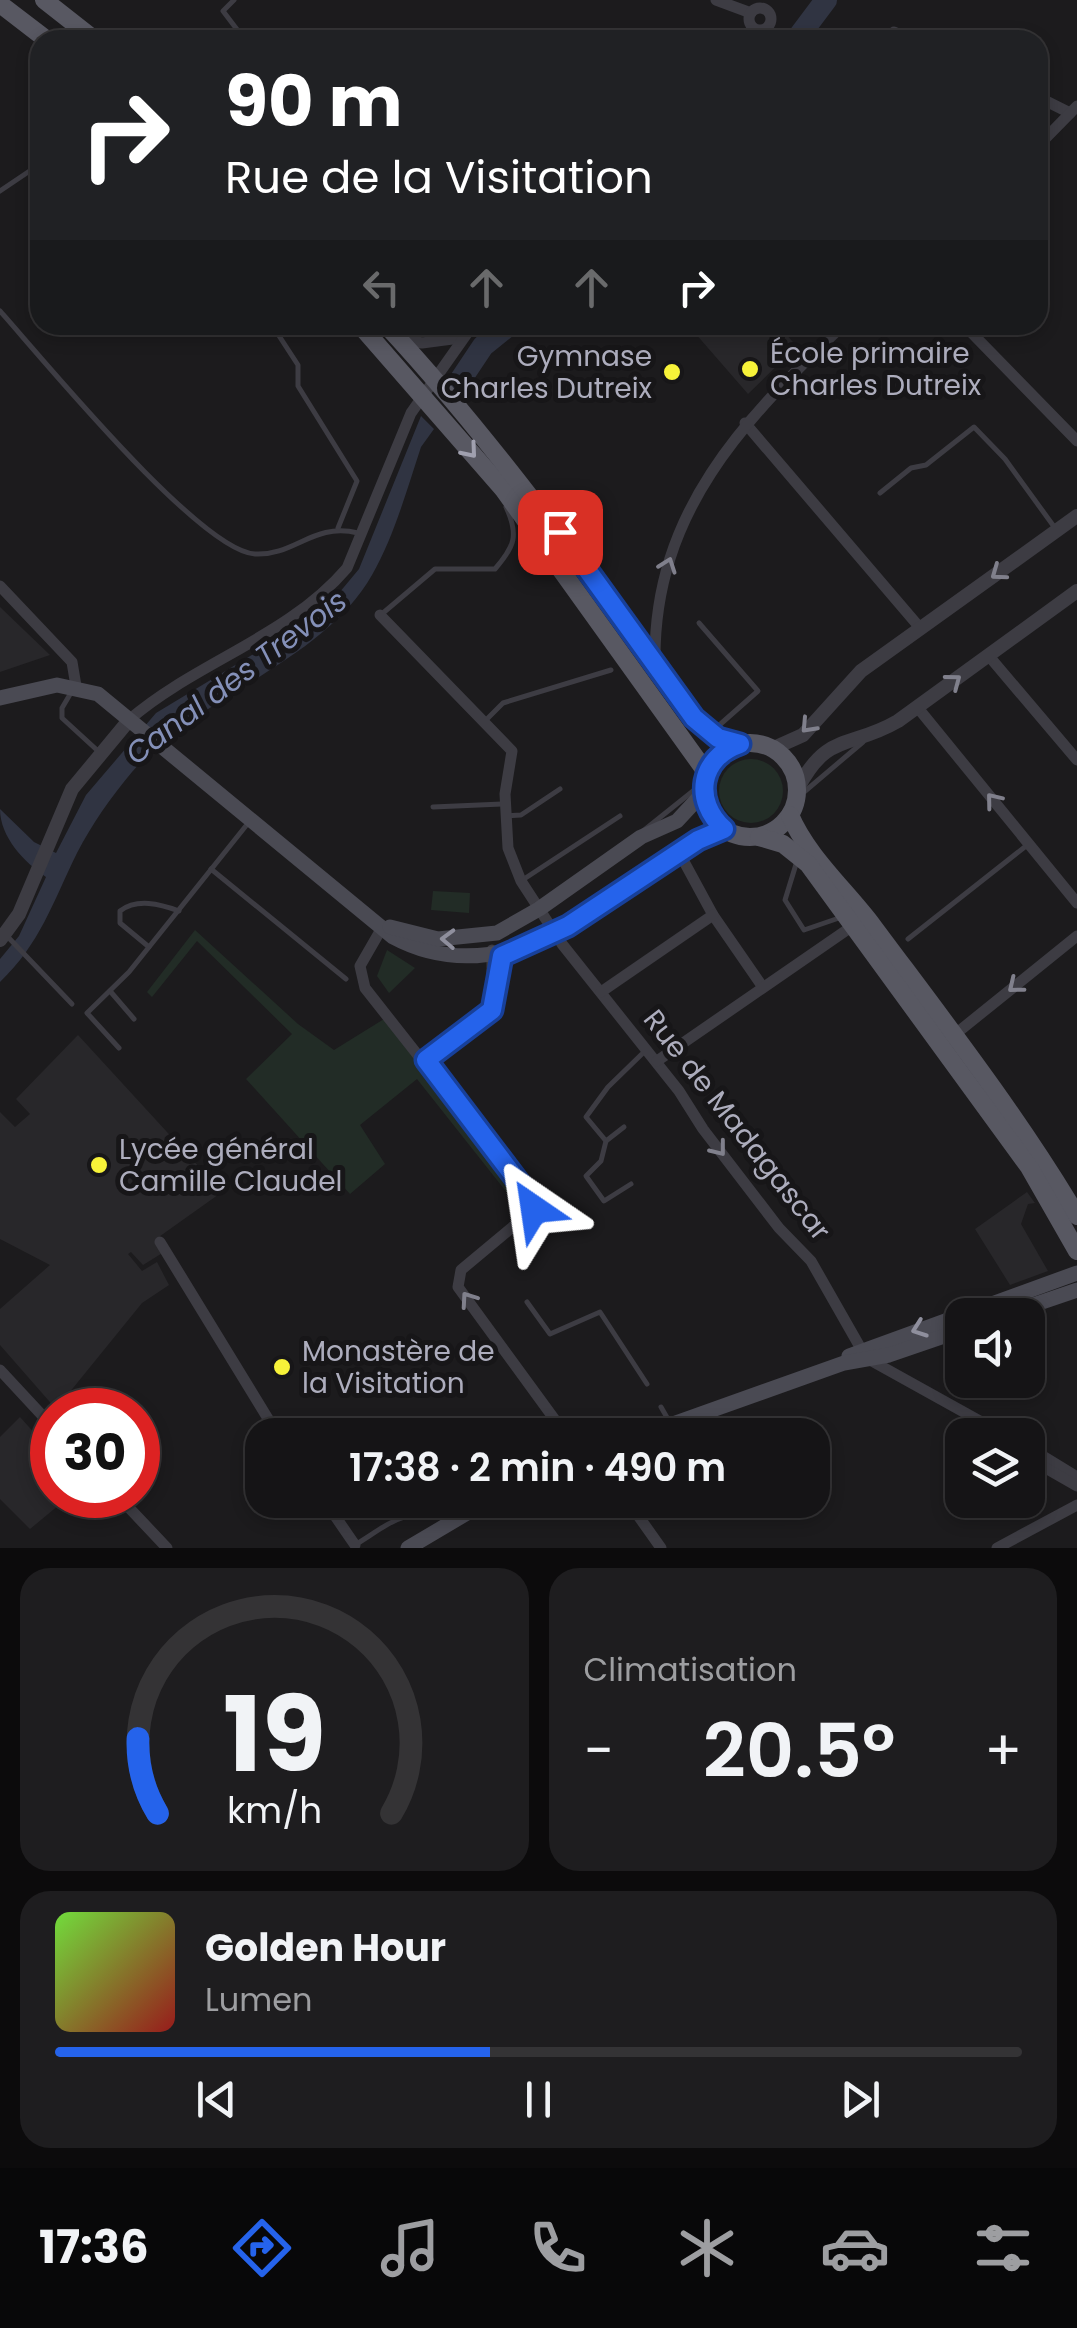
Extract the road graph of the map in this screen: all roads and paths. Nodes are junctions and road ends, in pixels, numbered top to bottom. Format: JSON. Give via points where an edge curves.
{"nodes":[{"id":1,"x":44,"y":0,"type":"edge"},
{"id":2,"x":234,"y":0,"type":"edge"},
{"id":3,"x":716,"y":0,"type":"edge"},
{"id":4,"x":778,"y":0,"type":"edge"},
{"id":5,"x":0,"y":4,"type":"edge"},
{"id":6,"x":767,"y":12,"type":"junction"},
{"id":7,"x":751,"y":13,"type":"junction"},
{"id":8,"x":34,"y":30,"type":"edge"},
{"id":9,"x":82,"y":30,"type":"edge"},
{"id":10,"x":237,"y":30,"type":"edge"},
{"id":11,"x":755,"y":30,"type":"edge"},
{"id":12,"x":763,"y":30,"type":"edge"},
{"id":13,"x":1048,"y":100,"type":"edge"},
{"id":14,"x":1073,"y":109,"type":"edge"},
{"id":15,"x":1048,"y":135,"type":"edge"},
{"id":16,"x":30,"y":171,"type":"edge"},
{"id":17,"x":0,"y":191,"type":"edge"},
{"id":18,"x":0,"y":310,"type":"edge"},
{"id":19,"x":278,"y":335,"type":"edge"},
{"id":20,"x":369,"y":335,"type":"edge"},
{"id":21,"x":395,"y":335,"type":"edge"},
{"id":22,"x":400,"y":335,"type":"edge"},
{"id":23,"x":448,"y":335,"type":"edge"},
{"id":24,"x":462,"y":335,"type":"edge"},
{"id":25,"x":833,"y":335,"type":"edge"},
{"id":26,"x":974,"y":335,"type":"edge"},
{"id":27,"x":434,"y":378,"type":"junction"},
{"id":28,"x":424,"y":395,"type":"junction"},
{"id":29,"x":1077,"y":420,"type":"edge"},
{"id":30,"x":744,"y":423,"type":"junction"},
{"id":31,"x":1067,"y":430,"type":"junction"},
{"id":32,"x":1077,"y":442,"type":"edge"},
{"id":33,"x":502,"y":490,"type":"junction"},
{"id":34,"x":880,"y":493,"type":"dead end"},
{"id":35,"x":1077,"y":516,"type":"edge"},
{"id":36,"x":338,"y":528,"type":"junction"},
{"id":37,"x":1057,"y":531,"type":"junction"},
{"id":38,"x":361,"y":533,"type":"junction"},
{"id":39,"x":0,"y":586,"type":"edge"},
{"id":40,"x":1077,"y":591,"type":"edge"},
{"id":41,"x":380,"y":616,"type":"joint"},
{"id":42,"x":699,"y":623,"type":"dead end"},
{"id":43,"x":921,"y":629,"type":"junction"},
{"id":44,"x":988,"y":655,"type":"junction"},
{"id":45,"x":655,"y":660,"type":"junction"},
{"id":46,"x":611,"y":670,"type":"dead end"},
{"id":47,"x":76,"y":686,"type":"junction"},
{"id":48,"x":0,"y":698,"type":"edge"},
{"id":49,"x":918,"y":708,"type":"junction"},
{"id":50,"x":483,"y":723,"type":"junction"},
{"id":51,"x":136,"y":724,"type":"junction"},
{"id":52,"x":710,"y":733,"type":"junction"},
{"id":53,"x":740,"y":744,"type":"junction"},
{"id":54,"x":774,"y":748,"type":"junction"},
{"id":55,"x":100,"y":753,"type":"junction"},
{"id":56,"x":1077,"y":760,"type":"edge"},
{"id":57,"x":704,"y":782,"type":"junction"},
{"id":58,"x":560,"y":789,"type":"dead end"},
{"id":59,"x":795,"y":800,"type":"junction"},
{"id":60,"x":433,"y":807,"type":"dead end"},
{"id":61,"x":506,"y":810,"type":"junction"},
{"id":62,"x":620,"y":816,"type":"dead end"},
{"id":63,"x":251,"y":820,"type":"junction"},
{"id":64,"x":724,"y":829,"type":"junction"},
{"id":65,"x":758,"y":837,"type":"junction"},
{"id":66,"x":1028,"y":844,"type":"junction"},
{"id":67,"x":798,"y":853,"type":"junction"},
{"id":68,"x":681,"y":856,"type":"junction"},
{"id":69,"x":212,"y":869,"type":"junction"},
{"id":70,"x":521,"y":881,"type":"junction"},
{"id":71,"x":1077,"y":903,"type":"edge"},
{"id":72,"x":540,"y":909,"type":"junction"},
{"id":73,"x":179,"y":910,"type":"junction"},
{"id":74,"x":713,"y":915,"type":"junction"},
{"id":75,"x":851,"y":920,"type":"junction"},
{"id":76,"x":383,"y":926,"type":"junction"},
{"id":77,"x":555,"y":932,"type":"junction"},
{"id":78,"x":497,"y":933,"type":"junction"},
{"id":79,"x":1077,"y":936,"type":"edge"},
{"id":80,"x":908,"y":939,"type":"dead end"},
{"id":81,"x":7,"y":940,"type":"edge"},
{"id":82,"x":149,"y":947,"type":"junction"},
{"id":83,"x":495,"y":957,"type":"junction"},
{"id":84,"x":346,"y":980,"type":"dead end"},
{"id":85,"x":762,"y":986,"type":"junction"},
{"id":86,"x":110,"y":990,"type":"junction"},
{"id":87,"x":601,"y":992,"type":"junction"},
{"id":88,"x":72,"y":1004,"type":"dead end"},
{"id":89,"x":134,"y":1018,"type":"dead end"},
{"id":90,"x":953,"y":1036,"type":"junction"},
{"id":91,"x":118,"y":1048,"type":"dead end"},
{"id":92,"x":647,"y":1049,"type":"junction"},
{"id":93,"x":426,"y":1060,"type":"junction"},
{"id":94,"x":657,"y":1061,"type":"junction"},
{"id":95,"x":624,"y":1128,"type":"dead end"},
{"id":96,"x":606,"y":1142,"type":"junction"},
{"id":97,"x":631,"y":1184,"type":"dead end"},
{"id":98,"x":1077,"y":1216,"type":"edge"},
{"id":99,"x":160,"y":1242,"type":"dead end"},
{"id":100,"x":1077,"y":1251,"type":"edge"},
{"id":101,"x":1077,"y":1274,"type":"edge"},
{"id":102,"x":1077,"y":1290,"type":"edge"},
{"id":103,"x":1045,"y":1301,"type":"edge"},
{"id":104,"x":527,"y":1302,"type":"dead end"},
{"id":105,"x":945,"y":1335,"type":"edge"},
{"id":106,"x":865,"y":1359,"type":"junction"},
{"id":107,"x":0,"y":1370,"type":"edge"},
{"id":108,"x":647,"y":1384,"type":"dead end"},
{"id":109,"x":30,"y":1402,"type":"edge"},
{"id":110,"x":661,"y":1408,"type":"dead end"},
{"id":111,"x":268,"y":1418,"type":"edge"},
{"id":112,"x":554,"y":1418,"type":"edge"},
{"id":113,"x":668,"y":1418,"type":"edge"},
{"id":114,"x":686,"y":1418,"type":"edge"},
{"id":115,"x":961,"y":1418,"type":"edge"},
{"id":116,"x":974,"y":1418,"type":"edge"},
{"id":117,"x":1045,"y":1458,"type":"edge"},
{"id":118,"x":1045,"y":1468,"type":"edge"},
{"id":119,"x":1077,"y":1477,"type":"edge"},
{"id":120,"x":1077,"y":1486,"type":"edge"},
{"id":121,"x":1077,"y":1505,"type":"edge"},
{"id":122,"x":139,"y":1518,"type":"edge"},
{"id":123,"x":335,"y":1518,"type":"edge"},
{"id":124,"x":398,"y":1518,"type":"edge"},
{"id":125,"x":452,"y":1518,"type":"edge"},
{"id":126,"x":640,"y":1518,"type":"edge"},
{"id":127,"x":353,"y":1546,"type":"edge"},
{"id":128,"x":167,"y":1548,"type":"edge"},
{"id":129,"x":408,"y":1548,"type":"edge"},
{"id":130,"x":661,"y":1548,"type":"edge"},
{"id":131,"x":996,"y":1548,"type":"edge"}],
"edges":[{"from":1,"to":9,"type":"main road"},
{"from":2,"to":10,"type":"lane","via":[[223,11]]},
{"from":3,"to":7,"type":"street"},
{"from":4,"to":6,"type":"street"},
{"from":5,"to":8,"type":"main road"},
{"from":6,"to":7,"type":"street"},
{"from":6,"to":12,"type":"street","via":[[770,22]]},
{"from":7,"to":11,"type":"street"},
{"from":13,"to":14,"type":"street"},
{"from":14,"to":15,"type":"street"},
{"from":16,"to":17,"type":"lane"},
{"from":18,"to":36,"type":"lane","via":[[152,482],[239,550],[275,552]]},
{"from":19,"to":36,"type":"lane","via":[[298,366],[298,386],[357,481]]},
{"from":20,"to":28,"type":"main road"},
{"from":21,"to":27,"type":"main road"},
{"from":22,"to":23,"type":"street","via":[[422,343]]},
{"from":24,"to":27,"type":"street"},
{"from":25,"to":30,"type":"street"},
{"from":26,"to":31,"type":"street"},
{"from":27,"to":28,"type":"street"},
{"from":27,"to":45,"type":"main road"},
{"from":28,"to":33,"type":"main road","one_way":true},
{"from":28,"to":38,"type":"street"},
{"from":29,"to":31,"type":"lane"},
{"from":30,"to":43,"type":"street"},
{"from":45,"to":30,"type":"street","one_way":true,"via":[[664,574],[702,482]]},
{"from":31,"to":32,"type":"street"},
{"from":33,"to":41,"type":"lane","via":[[515,540],[494,569],[435,569]]},
{"from":33,"to":57,"type":"main road","via":[[691,744]]},
{"from":34,"to":37,"type":"lane","via":[[974,427]]},
{"from":35,"to":37,"type":"street"},
{"from":36,"to":38,"type":"lane"},
{"from":37,"to":43,"type":"street","one_way":true},
{"from":38,"to":51,"type":"street","via":[[347,568],[296,616],[158,696]]},
{"from":39,"to":47,"type":"street","via":[[72,662]]},
{"from":40,"to":44,"type":"street"},
{"from":41,"to":50,"type":"street"},
{"from":42,"to":52,"type":"lane","via":[[758,690]]},
{"from":43,"to":54,"type":"street","one_way":true,"via":[[861,670],[804,734]]},
{"from":49,"to":44,"type":"street","one_way":true},
{"from":44,"to":56,"type":"street"},
{"from":45,"to":52,"type":"main road"},
{"from":46,"to":50,"type":"lane","via":[[503,703]]},
{"from":47,"to":48,"type":"main road","via":[[43,686]]},
{"from":47,"to":51,"type":"main road","via":[[98,694]]},
{"from":47,"to":55,"type":"lane","via":[[62,718]]},
{"from":49,"to":59,"type":"street","via":[[873,735],[825,749]]},
{"from":66,"to":49,"type":"street","one_way":true},
{"from":50,"to":61,"type":"street","name":"Rue de Madagascar","via":[[514,756]]},
{"from":51,"to":55,"type":"street"},
{"from":51,"to":63,"type":"main road"},
{"from":52,"to":53,"type":"main road"},
{"from":53,"to":54,"type":"main road"},
{"from":53,"to":57,"type":"main road","via":[[720,754]]},
{"from":54,"to":59,"type":"main road","via":[[790,765]]},
{"from":55,"to":81,"type":"street","via":[[65,802]]},
{"from":57,"to":64,"type":"main road","via":[[706,807]]},
{"from":57,"to":72,"type":"main road","via":[[676,822],[641,837]]},
{"from":58,"to":61,"type":"lane","via":[[521,814]]},
{"from":59,"to":65,"type":"main road","via":[[771,833]]},
{"from":59,"to":90,"type":"main road","via":[[802,838]]},
{"from":60,"to":61,"type":"lane"},
{"from":61,"to":70,"type":"street","name":"Rue de Madagascar","via":[[508,848]]},
{"from":62,"to":70,"type":"lane"},
{"from":63,"to":69,"type":"lane"},
{"from":63,"to":76,"type":"main road"},
{"from":64,"to":65,"type":"main road"},
{"from":64,"to":68,"type":"main road"},
{"from":65,"to":67,"type":"main road"},
{"from":66,"to":71,"type":"street"},
{"from":66,"to":80,"type":"lane"},
{"from":67,"to":75,"type":"main road"},
{"from":67,"to":75,"type":"lane","via":[[785,900],[804,930]]},
{"from":68,"to":74,"type":"street"},
{"from":68,"to":77,"type":"main road"},
{"from":69,"to":73,"type":"lane"},
{"from":69,"to":84,"type":"lane"},
{"from":70,"to":72,"type":"street","name":"Rue de Madagascar"},
{"from":72,"to":77,"type":"street","name":"Rue de Madagascar"},
{"from":72,"to":78,"type":"main road"},
{"from":73,"to":82,"type":"lane"},
{"from":73,"to":82,"type":"lane","via":[[158,904],[120,911],[120,923]]},
{"from":74,"to":85,"type":"street"},
{"from":74,"to":87,"type":"street"},
{"from":75,"to":85,"type":"street"},
{"from":75,"to":100,"type":"main road","via":[[1029,1167]]},
{"from":78,"to":76,"type":"main road","one_way":true,"via":[[438,939]]},
{"from":76,"to":83,"type":"main road","via":[[426,953]]},
{"from":76,"to":93,"type":"street","via":[[360,977]]},
{"from":77,"to":83,"type":"main road"},
{"from":77,"to":87,"type":"street","name":"Rue de Madagascar"},
{"from":78,"to":83,"type":"street"},
{"from":79,"to":90,"type":"street","one_way":true},
{"from":81,"to":88,"type":"lane"},
{"from":82,"to":86,"type":"lane"},
{"from":83,"to":93,"type":"street","via":[[492,1010]]},
{"from":85,"to":94,"type":"street"},
{"from":86,"to":89,"type":"lane"},
{"from":86,"to":91,"type":"lane","via":[[87,1013]]},
{"from":87,"to":92,"type":"street","name":"Rue de Madagascar"},
{"from":90,"to":98,"type":"main road"},
{"from":92,"to":94,"type":"street","name":"Rue de Madagascar"},
{"from":92,"to":96,"type":"lane","via":[[586,1118]]},
{"from":112,"to":93,"type":"street","one_way":true,"via":[[457,1278],[534,1209],[532,1200]]},
{"from":94,"to":106,"type":"street","name":"Rue de Madagascar","one_way":true,"via":[[770,1216],[811,1261]]},
{"from":95,"to":96,"type":"lane"},
{"from":96,"to":97,"type":"lane","via":[[586,1176],[604,1201]]},
{"from":99,"to":111,"type":"street"},
{"from":101,"to":106,"type":"main road","one_way":true,"via":[[885,1340]]},
{"from":102,"to":103,"type":"main road"},
{"from":104,"to":108,"type":"lane","via":[[550,1334],[600,1312]]},
{"from":105,"to":106,"type":"main road"},
{"from":106,"to":114,"type":"main road"},
{"from":106,"to":115,"type":"street"},
{"from":106,"to":116,"type":"street"},
{"from":107,"to":109,"type":"street"},
{"from":110,"to":113,"type":"lane"},
{"from":117,"to":119,"type":"street"},
{"from":118,"to":120,"type":"street"},
{"from":121,"to":131,"type":"street"},
{"from":122,"to":128,"type":"street"},
{"from":123,"to":127,"type":"street"},
{"from":124,"to":127,"type":"lane"},
{"from":125,"to":129,"type":"main road"},
{"from":126,"to":130,"type":"street"}]}
